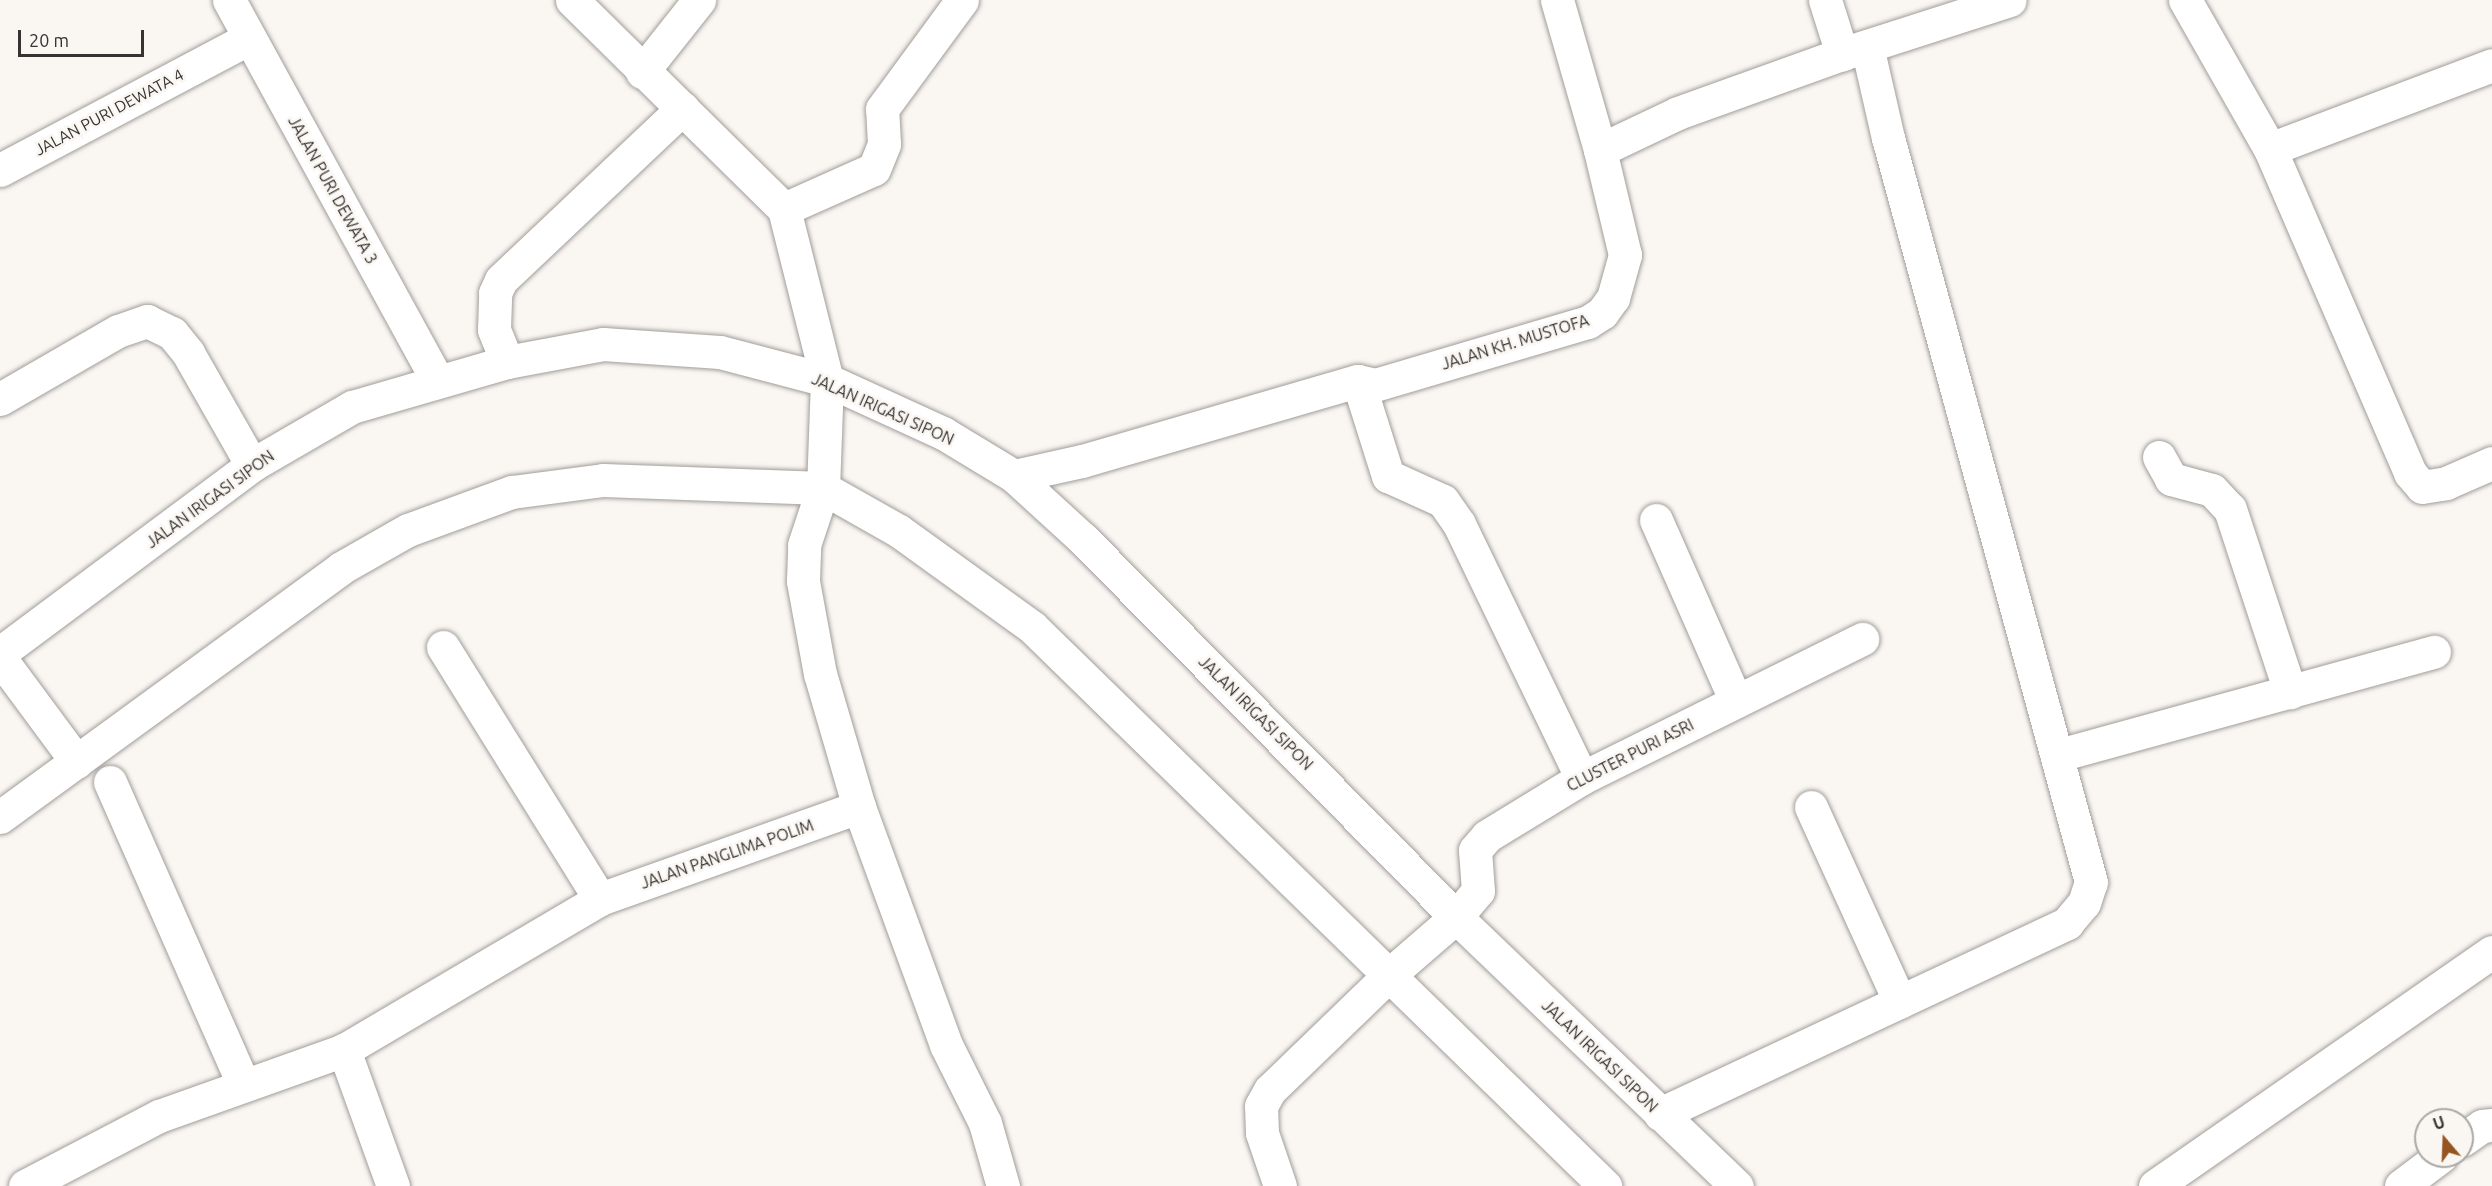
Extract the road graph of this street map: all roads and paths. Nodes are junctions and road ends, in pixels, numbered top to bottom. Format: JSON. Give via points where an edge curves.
{"nodes":[{"id":1,"x":229,"y":0,"type":"edge"},
{"id":2,"x":572,"y":0,"type":"edge"},
{"id":3,"x":699,"y":0,"type":"edge"},
{"id":4,"x":962,"y":0,"type":"edge"},
{"id":5,"x":1557,"y":0,"type":"edge"},
{"id":6,"x":1825,"y":0,"type":"edge"},
{"id":7,"x":2010,"y":0,"type":"edge"},
{"id":8,"x":2185,"y":0,"type":"edge"},
{"id":9,"x":249,"y":38,"type":"junction"},
{"id":10,"x":1854,"y":50,"type":"junction"},
{"id":11,"x":2492,"y":65,"type":"edge"},
{"id":12,"x":642,"y":72,"type":"junction"},
{"id":13,"x":683,"y":108,"type":"junction"},
{"id":14,"x":2270,"y":149,"type":"junction"},
{"id":15,"x":1600,"y":150,"type":"junction"},
{"id":16,"x":0,"y":170,"type":"edge"},
{"id":17,"x":784,"y":209,"type":"junction"},
{"id":18,"x":507,"y":362,"type":"junction"},
{"id":19,"x":437,"y":380,"type":"junction"},
{"id":20,"x":1358,"y":381,"type":"junction"},
{"id":21,"x":826,"y":387,"type":"junction"},
{"id":22,"x":0,"y":399,"type":"edge"},
{"id":23,"x":2159,"y":457,"type":"dead end"},
{"id":24,"x":2492,"y":463,"type":"edge"},
{"id":25,"x":252,"y":465,"type":"junction"},
{"id":26,"x":1014,"y":476,"type":"junction"},
{"id":27,"x":823,"y":482,"type":"junction"},
{"id":28,"x":1656,"y":520,"type":"dead end"},
{"id":29,"x":1862,"y":639,"type":"dead end"},
{"id":30,"x":443,"y":647,"type":"dead end"},
{"id":31,"x":2434,"y":652,"type":"dead end"},
{"id":32,"x":0,"y":653,"type":"edge"},
{"id":33,"x":0,"y":658,"type":"edge"},
{"id":34,"x":2290,"y":692,"type":"junction"},
{"id":35,"x":1736,"y":701,"type":"junction"},
{"id":36,"x":2059,"y":755,"type":"junction"},
{"id":37,"x":77,"y":762,"type":"junction"},
{"id":38,"x":1582,"y":778,"type":"junction"},
{"id":39,"x":110,"y":782,"type":"dead end"},
{"id":40,"x":859,"y":807,"type":"junction"},
{"id":41,"x":1811,"y":807,"type":"dead end"},
{"id":42,"x":0,"y":818,"type":"edge"},
{"id":43,"x":600,"y":899,"type":"junction"},
{"id":44,"x":1456,"y":916,"type":"junction"},
{"id":45,"x":2492,"y":952,"type":"edge"},
{"id":46,"x":1389,"y":975,"type":"junction"},
{"id":47,"x":1900,"y":1002,"type":"junction"},
{"id":48,"x":344,"y":1050,"type":"junction"},
{"id":49,"x":243,"y":1083,"type":"junction"},
{"id":50,"x":1660,"y":1114,"type":"junction"},
{"id":51,"x":2492,"y":1125,"type":"edge"},
{"id":52,"x":2474,"y":1132,"type":"edge"},
{"id":53,"x":2425,"y":1168,"type":"edge"},
{"id":54,"x":25,"y":1186,"type":"edge"},
{"id":55,"x":393,"y":1186,"type":"edge"},
{"id":56,"x":1002,"y":1186,"type":"edge"},
{"id":57,"x":1280,"y":1186,"type":"edge"},
{"id":58,"x":1605,"y":1186,"type":"edge"},
{"id":59,"x":1737,"y":1186,"type":"edge"},
{"id":60,"x":2155,"y":1186,"type":"edge"},
{"id":61,"x":2401,"y":1186,"type":"edge"}],
"edges":[{"from":1,"to":9,"type":"street","name":"JALAN PURI DEWATA 3"},
{"from":2,"to":12,"type":"street"},
{"from":3,"to":12,"type":"street"},
{"from":4,"to":17,"type":"street","via":[[882,109],[884,144],[874,169]]},
{"from":5,"to":15,"type":"street","name":"JALAN KH. MUSTOFA"},
{"from":6,"to":10,"type":"street"},
{"from":7,"to":10,"type":"street"},
{"from":8,"to":14,"type":"street"},
{"from":9,"to":16,"type":"street","name":"JALAN PURI DEWATA 4"},
{"from":9,"to":19,"type":"street","name":"JALAN PURI DEWATA 3"},
{"from":10,"to":15,"type":"street","via":[[1678,114]]},
{"from":10,"to":36,"type":"street","via":[[1888,138]]},
{"from":11,"to":14,"type":"street"},
{"from":12,"to":13,"type":"street"},
{"from":13,"to":17,"type":"street"},
{"from":13,"to":18,"type":"street","via":[[501,280],[495,293],[494,329]]},
{"from":14,"to":24,"type":"street","via":[[2410,473],[2422,487],[2446,483]]},
{"from":15,"to":20,"type":"street","name":"JALAN KH. MUSTOFA","via":[[1625,255],[1623,273],[1602,313],[1588,322],[1375,385]]},
{"from":17,"to":21,"type":"street","via":[[799,256]]},
{"from":18,"to":19,"type":"street","name":"JALAN IRIGASI SIPON"},
{"from":18,"to":21,"type":"street","name":"JALAN IRIGASI SIPON","via":[[603,345],[720,352]]},
{"from":19,"to":25,"type":"street","name":"JALAN IRIGASI SIPON","via":[[352,407]]},
{"from":20,"to":26,"type":"street","name":"JALAN KH. MUSTOFA","via":[[1082,461]]},
{"from":20,"to":38,"type":"street","via":[[1388,476],[1395,482],[1429,492],[1455,516]]},
{"from":21,"to":26,"type":"street","name":"JALAN IRIGASI SIPON","via":[[944,433]]},
{"from":21,"to":27,"type":"street"},
{"from":22,"to":25,"type":"street","via":[[118,331],[147,321],[166,329],[188,353]]},
{"from":23,"to":34,"type":"street","via":[[2171,478],[2212,490],[2230,508]]},
{"from":25,"to":32,"type":"street","name":"JALAN IRIGASI SIPON"},
{"from":26,"to":44,"type":"street","name":"JALAN IRIGASI SIPON","via":[[1083,538]]},
{"from":27,"to":37,"type":"street","via":[[603,480],[512,492],[408,530],[341,568]]},
{"from":27,"to":40,"type":"street","via":[[804,545],[803,581],[820,674]]},
{"from":27,"to":46,"type":"street","via":[[1032,627]]},
{"from":28,"to":35,"type":"street"},
{"from":29,"to":35,"type":"street","name":"CLUSTER PURI ASRI"},
{"from":30,"to":43,"type":"street"},
{"from":31,"to":34,"type":"street"},
{"from":33,"to":37,"type":"street"},
{"from":34,"to":36,"type":"street"},
{"from":35,"to":38,"type":"street","name":"CLUSTER PURI ASRI"},
{"from":36,"to":47,"type":"street","via":[[2091,882],[2084,903],[2067,922]]},
{"from":37,"to":42,"type":"street"},
{"from":38,"to":44,"type":"street","name":"CLUSTER PURI ASRI","via":[[1478,844],[1474,858],[1478,891]]},
{"from":39,"to":49,"type":"street"},
{"from":40,"to":43,"type":"street","name":"JALAN PANGLIMA POLIM"},
{"from":40,"to":56,"type":"street","via":[[946,1046],[985,1123]]},
{"from":41,"to":47,"type":"street"},
{"from":43,"to":48,"type":"street","name":"JALAN PANGLIMA POLIM"},
{"from":44,"to":46,"type":"street"},
{"from":44,"to":50,"type":"street","name":"JALAN IRIGASI SIPON"},
{"from":45,"to":60,"type":"street"},
{"from":46,"to":57,"type":"street","via":[[1270,1090],[1261,1106],[1262,1133]]},
{"from":46,"to":58,"type":"street"},
{"from":47,"to":50,"type":"street"},
{"from":48,"to":49,"type":"street","name":"JALAN PANGLIMA POLIM"},
{"from":48,"to":55,"type":"street"},
{"from":49,"to":54,"type":"street","name":"JALAN PANGLIMA POLIM","via":[[159,1116]]},
{"from":50,"to":59,"type":"street","name":"JALAN IRIGASI SIPON"},
{"from":51,"to":52,"type":"street"},
{"from":53,"to":61,"type":"street"}]}
